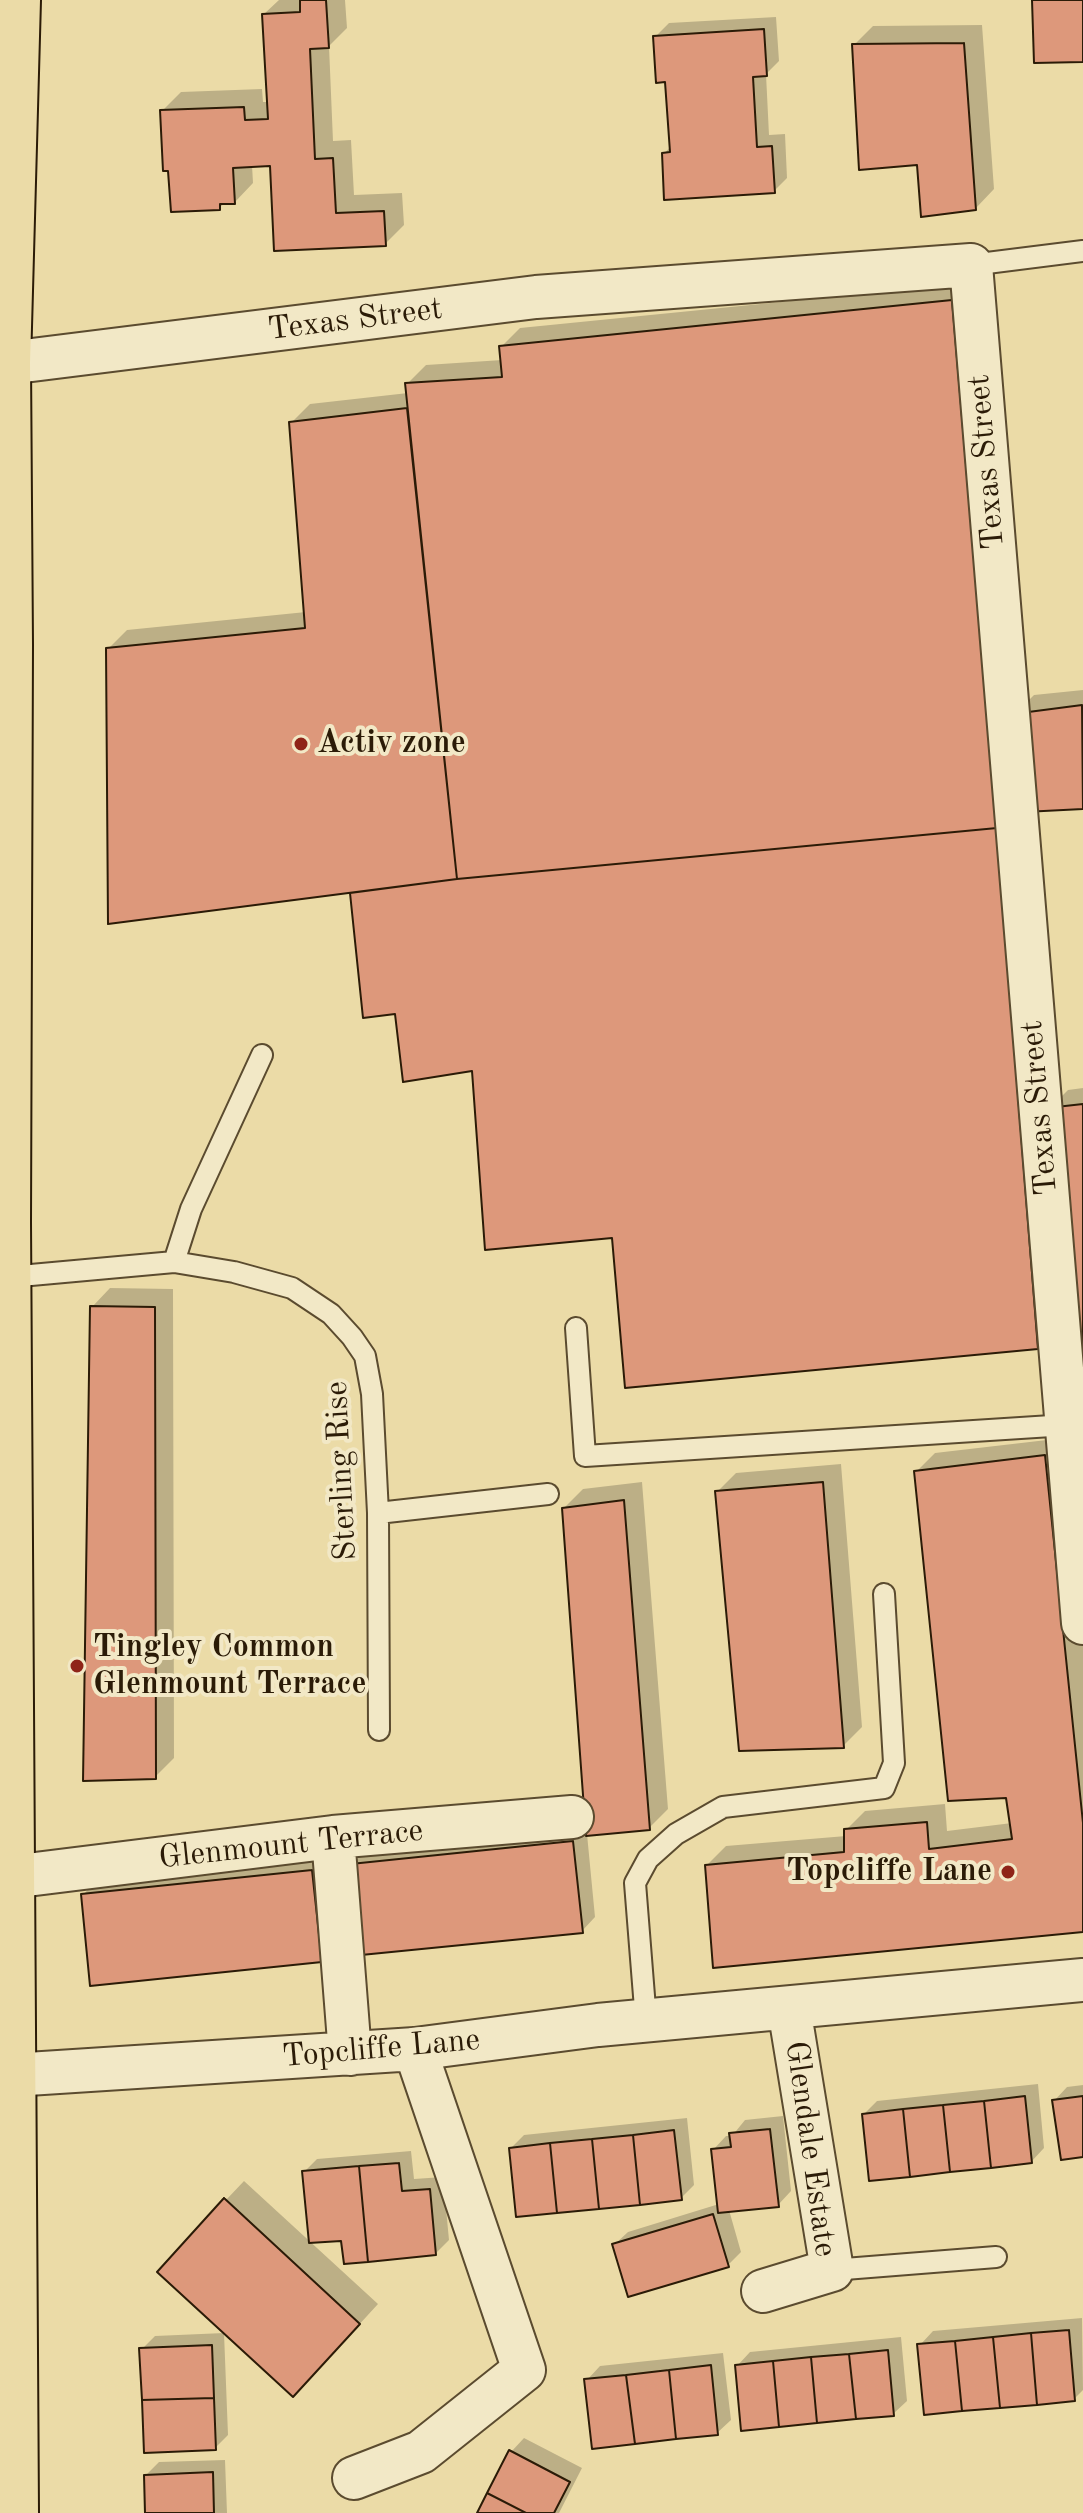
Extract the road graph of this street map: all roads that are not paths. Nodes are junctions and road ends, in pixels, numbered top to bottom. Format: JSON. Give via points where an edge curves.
{"nodes":[{"id":1,"x":18,"y":0,"type":"edge"},
{"id":2,"x":1083,"y":251,"type":"edge"},
{"id":3,"x":971,"y":265,"type":"junction"},
{"id":4,"x":8,"y":363,"type":"junction"},
{"id":5,"x":262,"y":1055,"type":"dead end"},
{"id":6,"x":4,"y":1221,"type":"edge"},
{"id":7,"x":174,"y":1262,"type":"junction"},
{"id":8,"x":9,"y":1277,"type":"junction"},
{"id":9,"x":576,"y":1328,"type":"dead end"},
{"id":10,"x":1067,"y":1425,"type":"junction"},
{"id":11,"x":548,"y":1494,"type":"dead end"},
{"id":12,"x":6,"y":1505,"type":"edge"},
{"id":13,"x":378,"y":1513,"type":"junction"},
{"id":14,"x":884,"y":1594,"type":"dead end"},
{"id":15,"x":1083,"y":1623,"type":"edge"},
{"id":16,"x":379,"y":1730,"type":"dead end"},
{"id":17,"x":572,"y":1817,"type":"dead end"},
{"id":18,"x":333,"y":1837,"type":"junction"},
{"id":19,"x":11,"y":1877,"type":"junction"},
{"id":20,"x":1083,"y":1980,"type":"edge"},
{"id":21,"x":789,"y":2008,"type":"junction"},
{"id":22,"x":646,"y":2021,"type":"junction"},
{"id":23,"x":415,"y":2049,"type":"junction"},
{"id":24,"x":350,"y":2054,"type":"junction"},
{"id":25,"x":12,"y":2075,"type":"junction"},
{"id":26,"x":996,"y":2257,"type":"dead end"},
{"id":27,"x":832,"y":2270,"type":"junction"},
{"id":28,"x":763,"y":2291,"type":"dead end"},
{"id":29,"x":354,"y":2478,"type":"dead end"},
{"id":30,"x":16,"y":2513,"type":"edge"}],
"edges":[{"from":1,"to":4,"type":"main road"},
{"from":2,"to":3,"type":"lane"},
{"from":3,"to":4,"type":"street","name":"Texas Street","via":[[536,297]]},
{"from":3,"to":10,"type":"street","name":"Texas Street"},
{"from":4,"to":6,"type":"main road"},
{"from":5,"to":7,"type":"lane","via":[[191,1209]]},
{"from":6,"to":8,"type":"main road"},
{"from":7,"to":8,"type":"lane","name":"Sterling Rise"},
{"from":7,"to":13,"type":"lane","name":"Sterling Rise","via":[[292,1288],[331,1314],[352,1337],[365,1356],[372,1394]]},
{"from":8,"to":12,"type":"main road"},
{"from":9,"to":10,"type":"lane","via":[[585,1456]]},
{"from":10,"to":15,"type":"street","name":"Texas Street"},
{"from":11,"to":13,"type":"lane"},
{"from":12,"to":19,"type":"main road"},
{"from":13,"to":16,"type":"lane","name":"Sterling Rise"},
{"from":14,"to":22,"type":"lane","via":[[894,1763],[884,1788],[723,1807],[676,1834],[648,1859],[635,1883]]},
{"from":17,"to":18,"type":"street","name":"Glenmount Terrace"},
{"from":18,"to":19,"type":"street","name":"Glenmount Terrace"},
{"from":18,"to":24,"type":"street"},
{"from":19,"to":25,"type":"main road"},
{"from":20,"to":21,"type":"street","name":"Topcliffe Lane"},
{"from":21,"to":22,"type":"street","name":"Topcliffe Lane"},
{"from":21,"to":27,"type":"street","name":"Glendale Estate"},
{"from":22,"to":23,"type":"street","name":"Topcliffe Lane"},
{"from":23,"to":24,"type":"street","name":"Topcliffe Lane"},
{"from":23,"to":29,"type":"street","via":[[524,2370],[421,2452]]},
{"from":24,"to":25,"type":"street","name":"Topcliffe Lane"},
{"from":25,"to":30,"type":"main road"},
{"from":26,"to":27,"type":"lane"},
{"from":27,"to":28,"type":"street","name":"Glendale Estate"}]}
